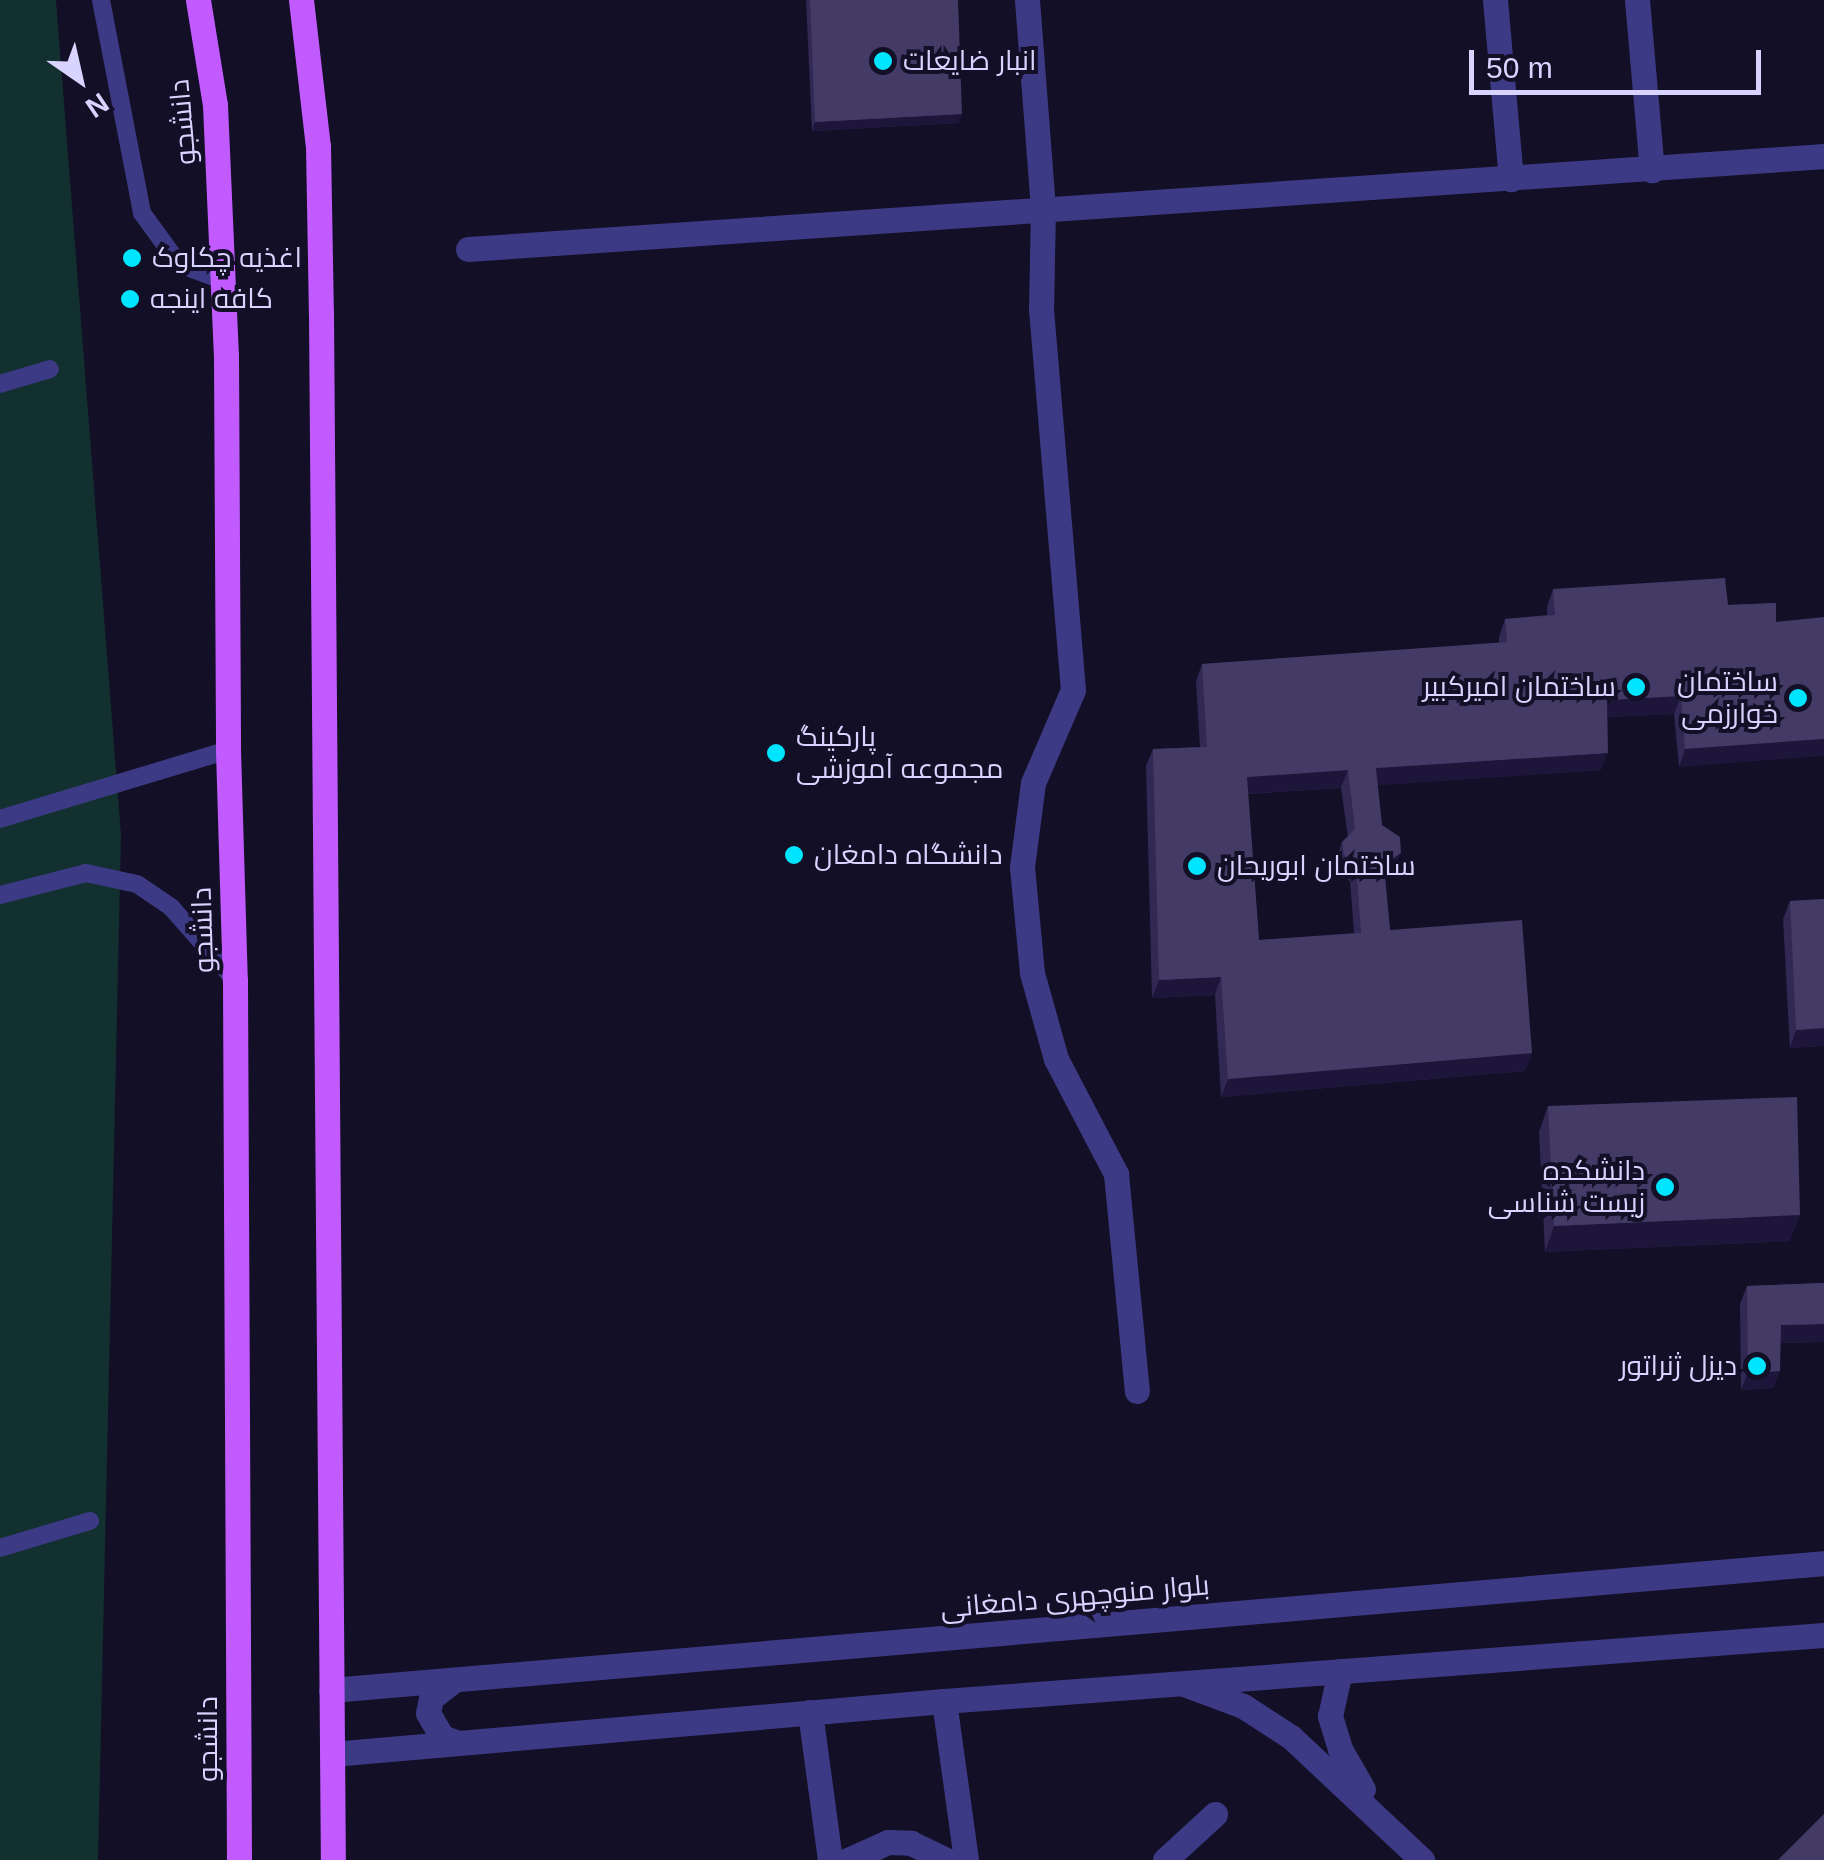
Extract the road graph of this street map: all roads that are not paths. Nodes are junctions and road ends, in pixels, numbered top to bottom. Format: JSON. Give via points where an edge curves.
{"nodes":[{"id":1,"x":102,"y":0,"type":"edge"},
{"id":2,"x":198,"y":0,"type":"edge"},
{"id":3,"x":301,"y":0,"type":"edge"},
{"id":4,"x":1026,"y":0,"type":"edge"},
{"id":5,"x":1495,"y":0,"type":"edge"},
{"id":6,"x":1637,"y":0,"type":"edge"},
{"id":7,"x":1824,"y":156,"type":"edge"},
{"id":8,"x":1652,"y":170,"type":"junction"},
{"id":9,"x":1511,"y":178,"type":"junction"},
{"id":10,"x":1043,"y":207,"type":"junction"},
{"id":11,"x":468,"y":249,"type":"dead end"},
{"id":12,"x":222,"y":280,"type":"junction"},
{"id":13,"x":50,"y":369,"type":"dead end"},
{"id":14,"x":0,"y":384,"type":"edge"},
{"id":15,"x":228,"y":750,"type":"junction"},
{"id":16,"x":0,"y":819,"type":"edge"},
{"id":17,"x":0,"y":895,"type":"edge"},
{"id":18,"x":235,"y":980,"type":"junction"},
{"id":19,"x":1137,"y":1391,"type":"dead end"},
{"id":20,"x":90,"y":1521,"type":"dead end"},
{"id":21,"x":0,"y":1548,"type":"edge"},
{"id":22,"x":1824,"y":1564,"type":"edge"},
{"id":23,"x":1824,"y":1635,"type":"edge"},
{"id":24,"x":1340,"y":1671,"type":"junction"},
{"id":25,"x":452,"y":1681,"type":"junction"},
{"id":26,"x":1180,"y":1683,"type":"junction"},
{"id":27,"x":332,"y":1690,"type":"junction"},
{"id":28,"x":944,"y":1701,"type":"junction"},
{"id":29,"x":810,"y":1712,"type":"junction"},
{"id":30,"x":455,"y":1742,"type":"junction"},
{"id":31,"x":332,"y":1754,"type":"junction"},
{"id":32,"x":1215,"y":1814,"type":"dead end"},
{"id":33,"x":1382,"y":1819,"type":"junction"},
{"id":34,"x":239,"y":1860,"type":"edge"},
{"id":35,"x":334,"y":1860,"type":"edge"},
{"id":36,"x":830,"y":1860,"type":"edge"},
{"id":37,"x":848,"y":1860,"type":"edge"},
{"id":38,"x":946,"y":1860,"type":"edge"},
{"id":39,"x":966,"y":1860,"type":"edge"},
{"id":40,"x":1167,"y":1860,"type":"edge"},
{"id":41,"x":1422,"y":1860,"type":"edge"}],
"edges":[{"from":1,"to":12,"type":"lane","via":[[142,213],[179,264]]},
{"from":2,"to":12,"type":"main road","name":"دانشجو","via":[[214,104]]},
{"from":3,"to":27,"type":"main road","via":[[318,146],[321,295]]},
{"from":4,"to":10,"type":"street"},
{"from":5,"to":9,"type":"street"},
{"from":6,"to":8,"type":"street"},
{"from":7,"to":8,"type":"street"},
{"from":8,"to":9,"type":"street"},
{"from":9,"to":10,"type":"street"},
{"from":10,"to":11,"type":"street"},
{"from":10,"to":19,"type":"street","via":[[1041,309],[1073,690],[1033,782],[1022,868],[1032,973],[1056,1058],[1116,1174]]},
{"from":12,"to":15,"type":"main road","name":"دانشجو"},
{"from":13,"to":14,"type":"lane"},
{"from":15,"to":16,"type":"lane"},
{"from":15,"to":18,"type":"main road","name":"دانشجو"},
{"from":17,"to":18,"type":"lane","via":[[86,873],[137,884],[171,907]]},
{"from":18,"to":34,"type":"main road","name":"دانشجو"},
{"from":20,"to":21,"type":"lane"},
{"from":22,"to":25,"type":"street","name":"بلوار منوچهری دامغانی"},
{"from":23,"to":24,"type":"street"},
{"from":24,"to":26,"type":"street"},
{"from":24,"to":33,"type":"street","via":[[1330,1702],[1333,1731]]},
{"from":25,"to":27,"type":"street","name":"بلوار منوچهری دامغانی"},
{"from":25,"to":30,"type":"street","via":[[431,1698],[428,1713],[442,1737]]},
{"from":26,"to":28,"type":"street"},
{"from":26,"to":33,"type":"street","via":[[1243,1706],[1278,1728]]},
{"from":27,"to":31,"type":"main road"},
{"from":28,"to":29,"type":"street"},
{"from":28,"to":39,"type":"street"},
{"from":29,"to":30,"type":"street"},
{"from":29,"to":36,"type":"street"},
{"from":30,"to":31,"type":"street"},
{"from":31,"to":35,"type":"main road"},
{"from":32,"to":40,"type":"street"},
{"from":33,"to":41,"type":"street"},
{"from":37,"to":38,"type":"street","via":[[888,1842],[910,1842]]}]}
